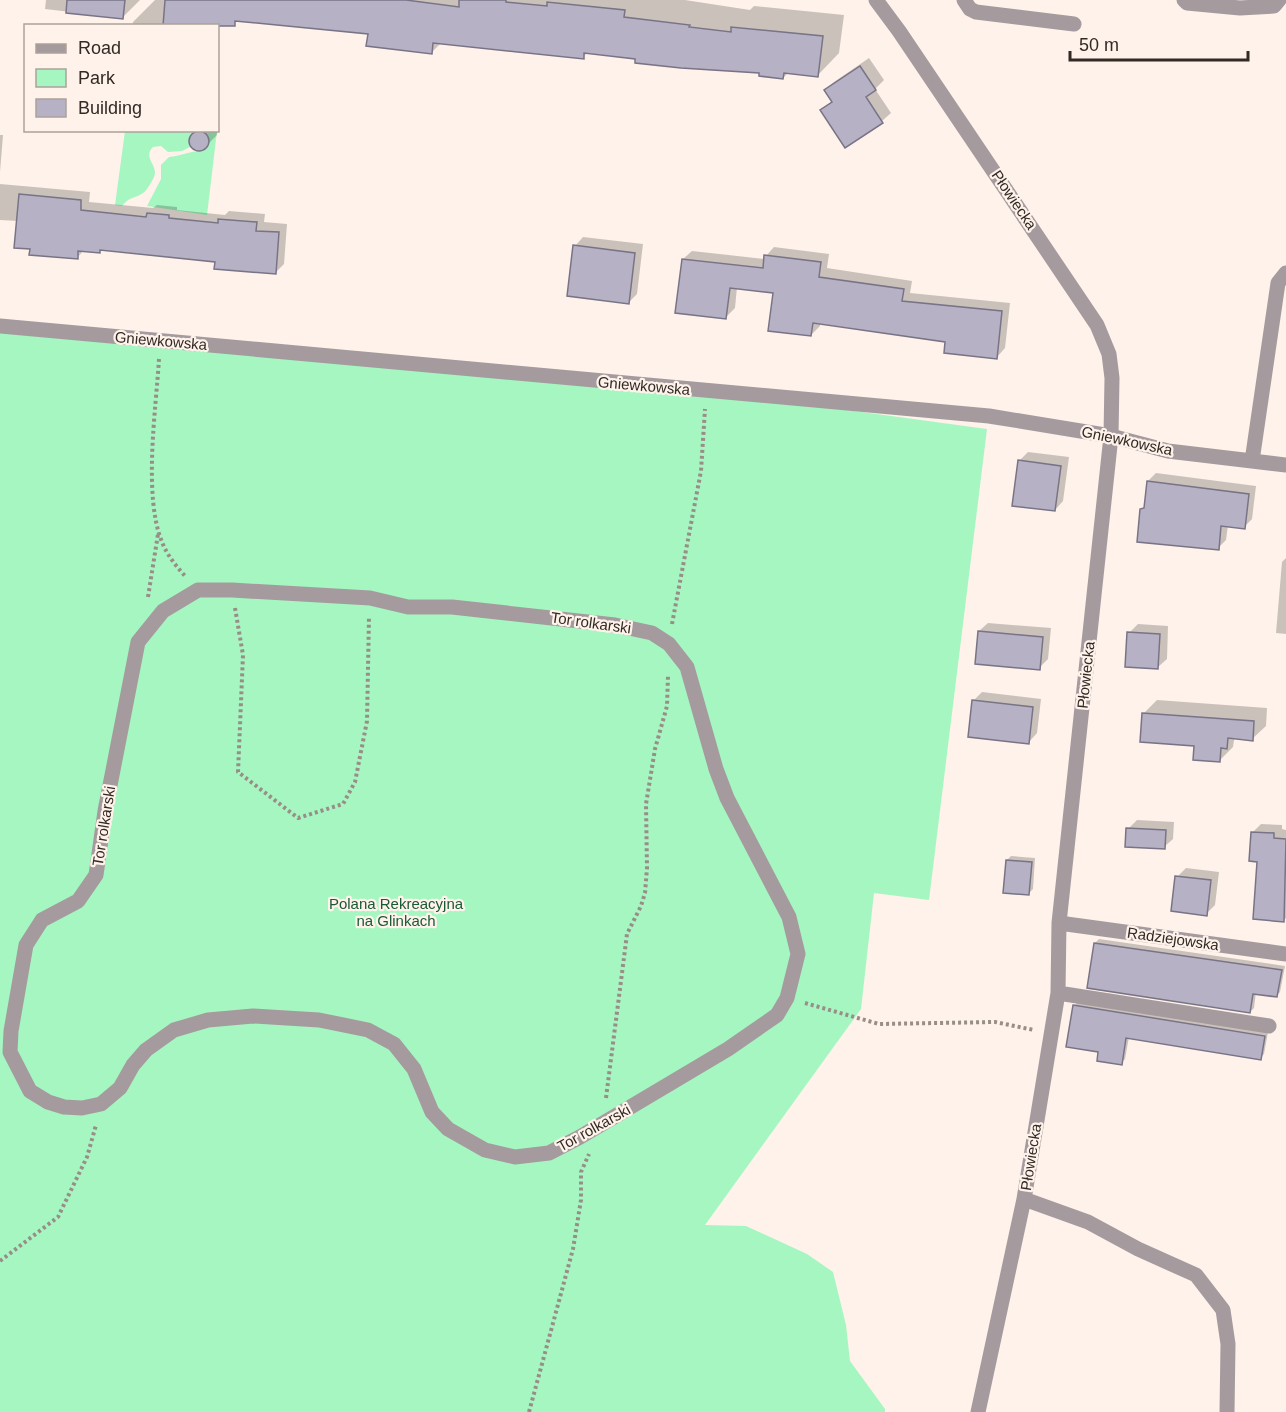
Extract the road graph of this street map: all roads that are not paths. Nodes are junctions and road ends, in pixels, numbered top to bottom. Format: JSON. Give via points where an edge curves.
{"nodes":[{"id":1,"x":876,"y":0,"type":"edge"},
{"id":2,"x":964,"y":0,"type":"edge"},
{"id":3,"x":1184,"y":0,"type":"edge"},
{"id":4,"x":1279,"y":0,"type":"edge"},
{"id":5,"x":1074,"y":24,"type":"dead end"},
{"id":6,"x":1286,"y":273,"type":"edge"},
{"id":7,"x":0,"y":326,"type":"edge"},
{"id":8,"x":1111,"y":436,"type":"junction"},
{"id":9,"x":1252,"y":461,"type":"junction"},
{"id":10,"x":1286,"y":465,"type":"edge"},
{"id":11,"x":1059,"y":923,"type":"junction"},
{"id":12,"x":1286,"y":954,"type":"edge"},
{"id":13,"x":1058,"y":993,"type":"junction"},
{"id":14,"x":1269,"y":1026,"type":"dead end"},
{"id":15,"x":603,"y":1124,"type":"joint"},
{"id":16,"x":1024,"y":1199,"type":"junction"},
{"id":17,"x":978,"y":1412,"type":"edge"},
{"id":18,"x":1227,"y":1412,"type":"edge"}],
"edges":[{"from":1,"to":8,"type":"street","name":"Płowiecka","via":[[1097,325],[1109,354]]},
{"from":2,"to":5,"type":"street","via":[[976,12]]},
{"from":3,"to":4,"type":"street","via":[[1240,8],[1274,6]]},
{"from":6,"to":9,"type":"street","via":[[1278,283]]},
{"from":7,"to":8,"type":"street","name":"Gniewkowska","via":[[989,416]]},
{"from":8,"to":9,"type":"street","name":"Gniewkowska","via":[[1168,451]]},
{"from":8,"to":11,"type":"street","name":"Płowiecka"},
{"from":9,"to":10,"type":"street","name":"Gniewkowska"},
{"from":11,"to":12,"type":"street","name":"Radziejowska"},
{"from":11,"to":13,"type":"street","name":"Płowiecka"},
{"from":13,"to":14,"type":"street"},
{"from":13,"to":16,"type":"street","name":"Płowiecka"},
{"from":15,"to":15,"type":"street","name":"Tor rolkarski","via":[[549,1153],[515,1157],[485,1150],[448,1129],[432,1112],[414,1069],[394,1044],[368,1029],[319,1020],[253,1016],[208,1020],[174,1030],[146,1050],[120,1088],[101,1104],[64,1107],[30,1091],[10,1052],[26,945],[42,920],[78,901],[96,875],[138,642],[163,611],[198,590],[370,598],[408,607],[452,607],[615,625],[652,633],[669,644],[687,667],[727,798],[789,917],[798,954],[788,998],[777,1015]]},
{"from":16,"to":17,"type":"street","name":"Płowiecka"},
{"from":16,"to":18,"type":"street","via":[[1088,1222],[1196,1275],[1223,1310],[1228,1344]]}]}
